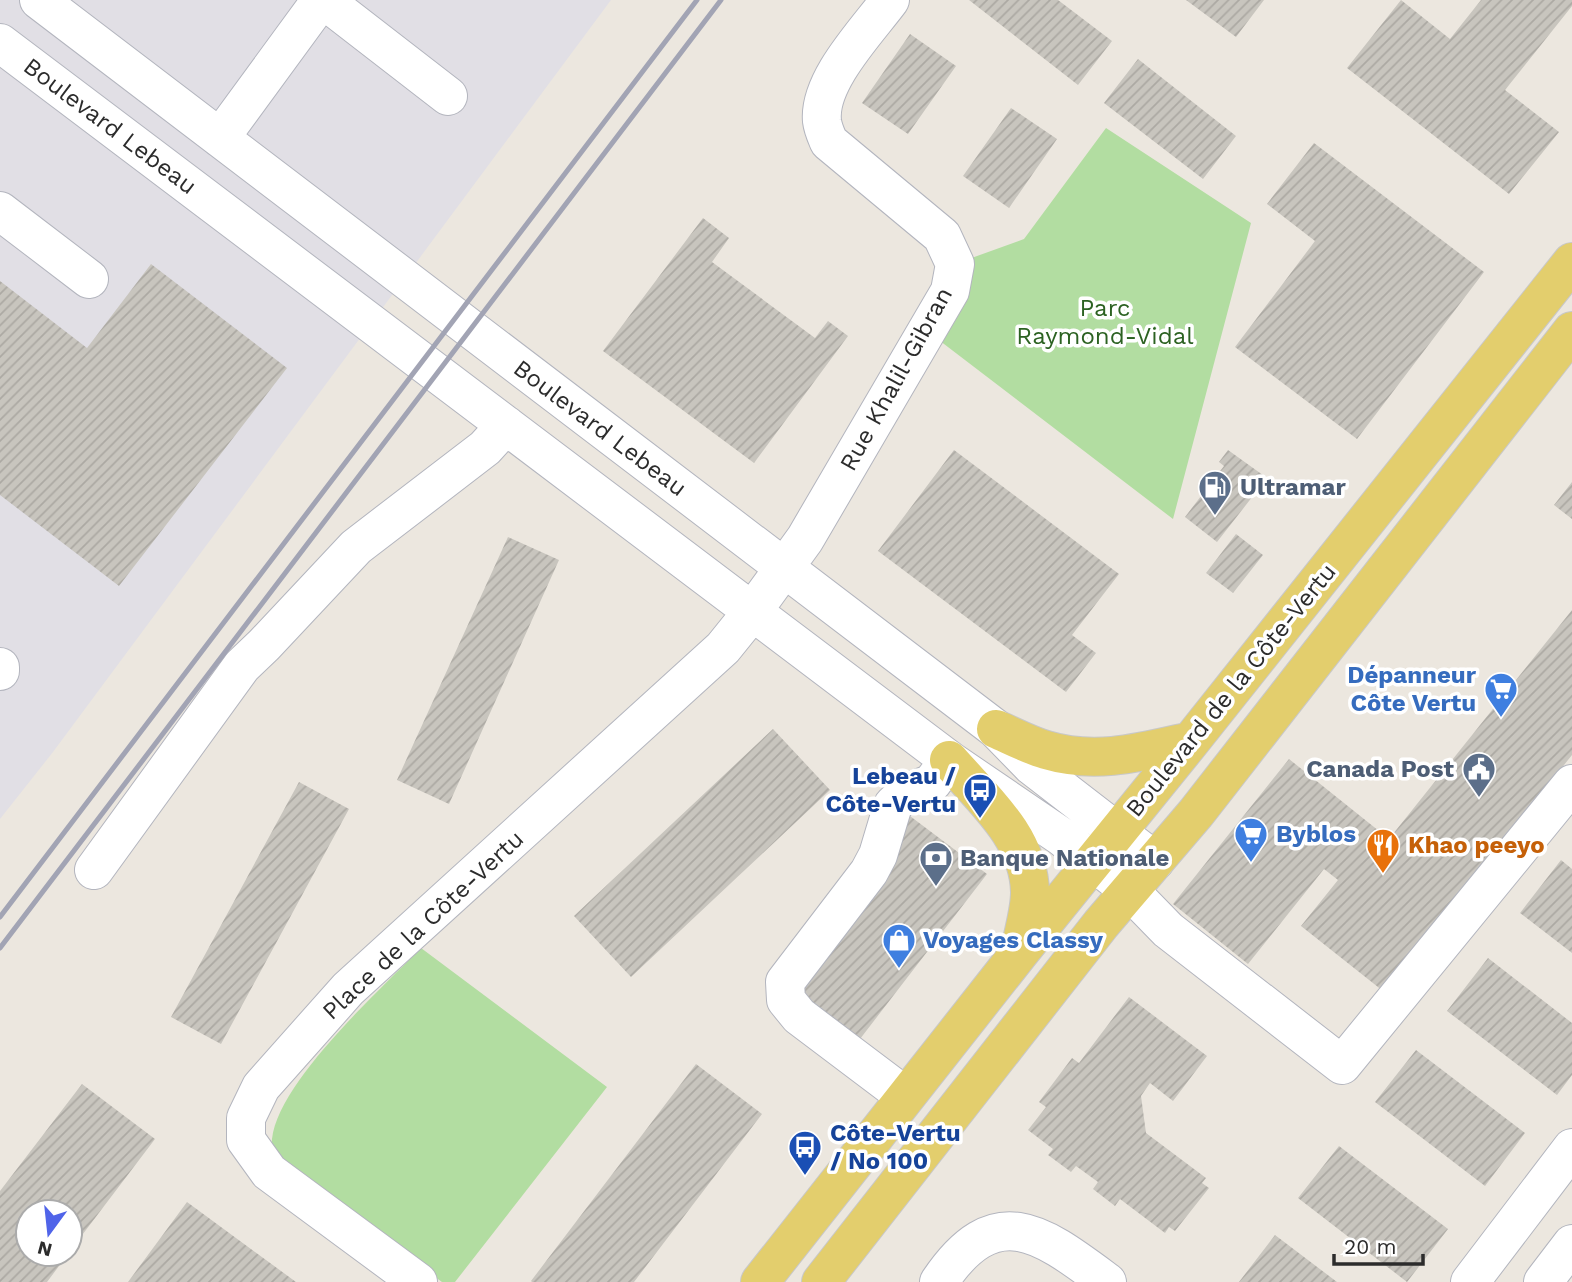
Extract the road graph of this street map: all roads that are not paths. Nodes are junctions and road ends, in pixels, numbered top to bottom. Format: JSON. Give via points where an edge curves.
{"nodes":[{"id":1,"x":39,"y":0,"type":"edge"},
{"id":2,"x":323,"y":0,"type":"edge"},
{"id":3,"x":890,"y":0,"type":"edge"},
{"id":4,"x":0,"y":43,"type":"edge"},
{"id":5,"x":448,"y":96,"type":"dead end"},
{"id":6,"x":220,"y":138,"type":"junction"},
{"id":7,"x":0,"y":211,"type":"edge"},
{"id":8,"x":1572,"y":263,"type":"edge"},
{"id":9,"x":89,"y":279,"type":"dead end"},
{"id":10,"x":1572,"y":331,"type":"edge"},
{"id":11,"x":506,"y":425,"type":"junction"},
{"id":12,"x":785,"y":567,"type":"junction"},
{"id":13,"x":752,"y":612,"type":"junction"},
{"id":14,"x":996,"y":729,"type":"junction"},
{"id":15,"x":1191,"y":741,"type":"junction"},
{"id":16,"x":948,"y":760,"type":"junction"},
{"id":17,"x":1572,"y":784,"type":"edge"},
{"id":18,"x":1118,"y":831,"type":"junction"},
{"id":19,"x":1093,"y":861,"type":"junction"},
{"id":20,"x":1155,"y":861,"type":"junction"},
{"id":21,"x":94,"y":870,"type":"dead end"},
{"id":22,"x":1130,"y":891,"type":"junction"},
{"id":23,"x":1020,"y":952,"type":"junction"},
{"id":24,"x":905,"y":1096,"type":"junction"},
{"id":25,"x":1572,"y":1148,"type":"edge"},
{"id":26,"x":1572,"y":1244,"type":"edge"},
{"id":27,"x":418,"y":1282,"type":"edge"},
{"id":28,"x":760,"y":1282,"type":"edge"},
{"id":29,"x":821,"y":1282,"type":"edge"},
{"id":30,"x":939,"y":1282,"type":"edge"},
{"id":31,"x":1107,"y":1282,"type":"edge"},
{"id":32,"x":1471,"y":1282,"type":"edge"},
{"id":33,"x":1543,"y":1282,"type":"edge"}],
"edges":[{"from":1,"to":6,"type":"street","name":"Boulevard Lebeau"},
{"from":2,"to":5,"type":"street"},
{"from":2,"to":6,"type":"street"},
{"from":3,"to":12,"type":"street","name":"Rue Khalil-Gibran","via":[[832,81],[822,126],[829,142],[942,236],[954,264],[950,291]]},
{"from":4,"to":11,"type":"street","name":"Boulevard Lebeau"},
{"from":6,"to":12,"type":"street","name":"Boulevard Lebeau"},
{"from":7,"to":9,"type":"street"},
{"from":8,"to":15,"type":"main road","name":"Boulevard de la Côte-Vertu"},
{"from":10,"to":20,"type":"main road","name":"Boulevard de la Côte-Vertu"},
{"from":11,"to":13,"type":"street","name":"Boulevard Lebeau"},
{"from":11,"to":21,"type":"street","via":[[485,448],[356,547],[242,666]]},
{"from":12,"to":13,"type":"street","name":"Place de la Côte-Vertu"},
{"from":12,"to":14,"type":"street","name":"Boulevard Lebeau"},
{"from":13,"to":16,"type":"street","name":"Boulevard Lebeau"},
{"from":13,"to":27,"type":"street","name":"Place de la Côte-Vertu","via":[[723,648],[348,989],[261,1087],[246,1118],[246,1140],[269,1172]]},
{"from":14,"to":15,"type":"main road","via":[[1046,750],[1096,758]]},
{"from":14,"to":18,"type":"street","name":"Boulevard Lebeau","via":[[1032,766]]},
{"from":15,"to":18,"type":"main road","name":"Boulevard de la Côte-Vertu"},
{"from":16,"to":19,"type":"street"},
{"from":16,"to":23,"type":"main road","via":[[1009,829],[1023,855],[1030,896]]},
{"from":16,"to":24,"type":"street","via":[[932,783],[905,794],[893,805],[869,872],[785,982],[786,1000],[799,1016]]},
{"from":17,"to":22,"type":"street","via":[[1342,1065],[1168,930]]},
{"from":18,"to":19,"type":"main road","name":"Boulevard de la Côte-Vertu"},
{"from":18,"to":20,"type":"street","name":"Boulevard Lebeau"},
{"from":19,"to":22,"type":"street"},
{"from":19,"to":23,"type":"main road","name":"Boulevard de la Côte-Vertu"},
{"from":20,"to":22,"type":"main road","name":"Boulevard de la Côte-Vertu"},
{"from":22,"to":29,"type":"main road","name":"Boulevard de la Côte-Vertu"},
{"from":23,"to":24,"type":"main road","name":"Boulevard de la Côte-Vertu"},
{"from":24,"to":28,"type":"main road","name":"Boulevard de la Côte-Vertu"},
{"from":25,"to":32,"type":"street"},
{"from":26,"to":33,"type":"street"},
{"from":30,"to":31,"type":"street","via":[[979,1240],[1010,1230],[1043,1238]]}]}
